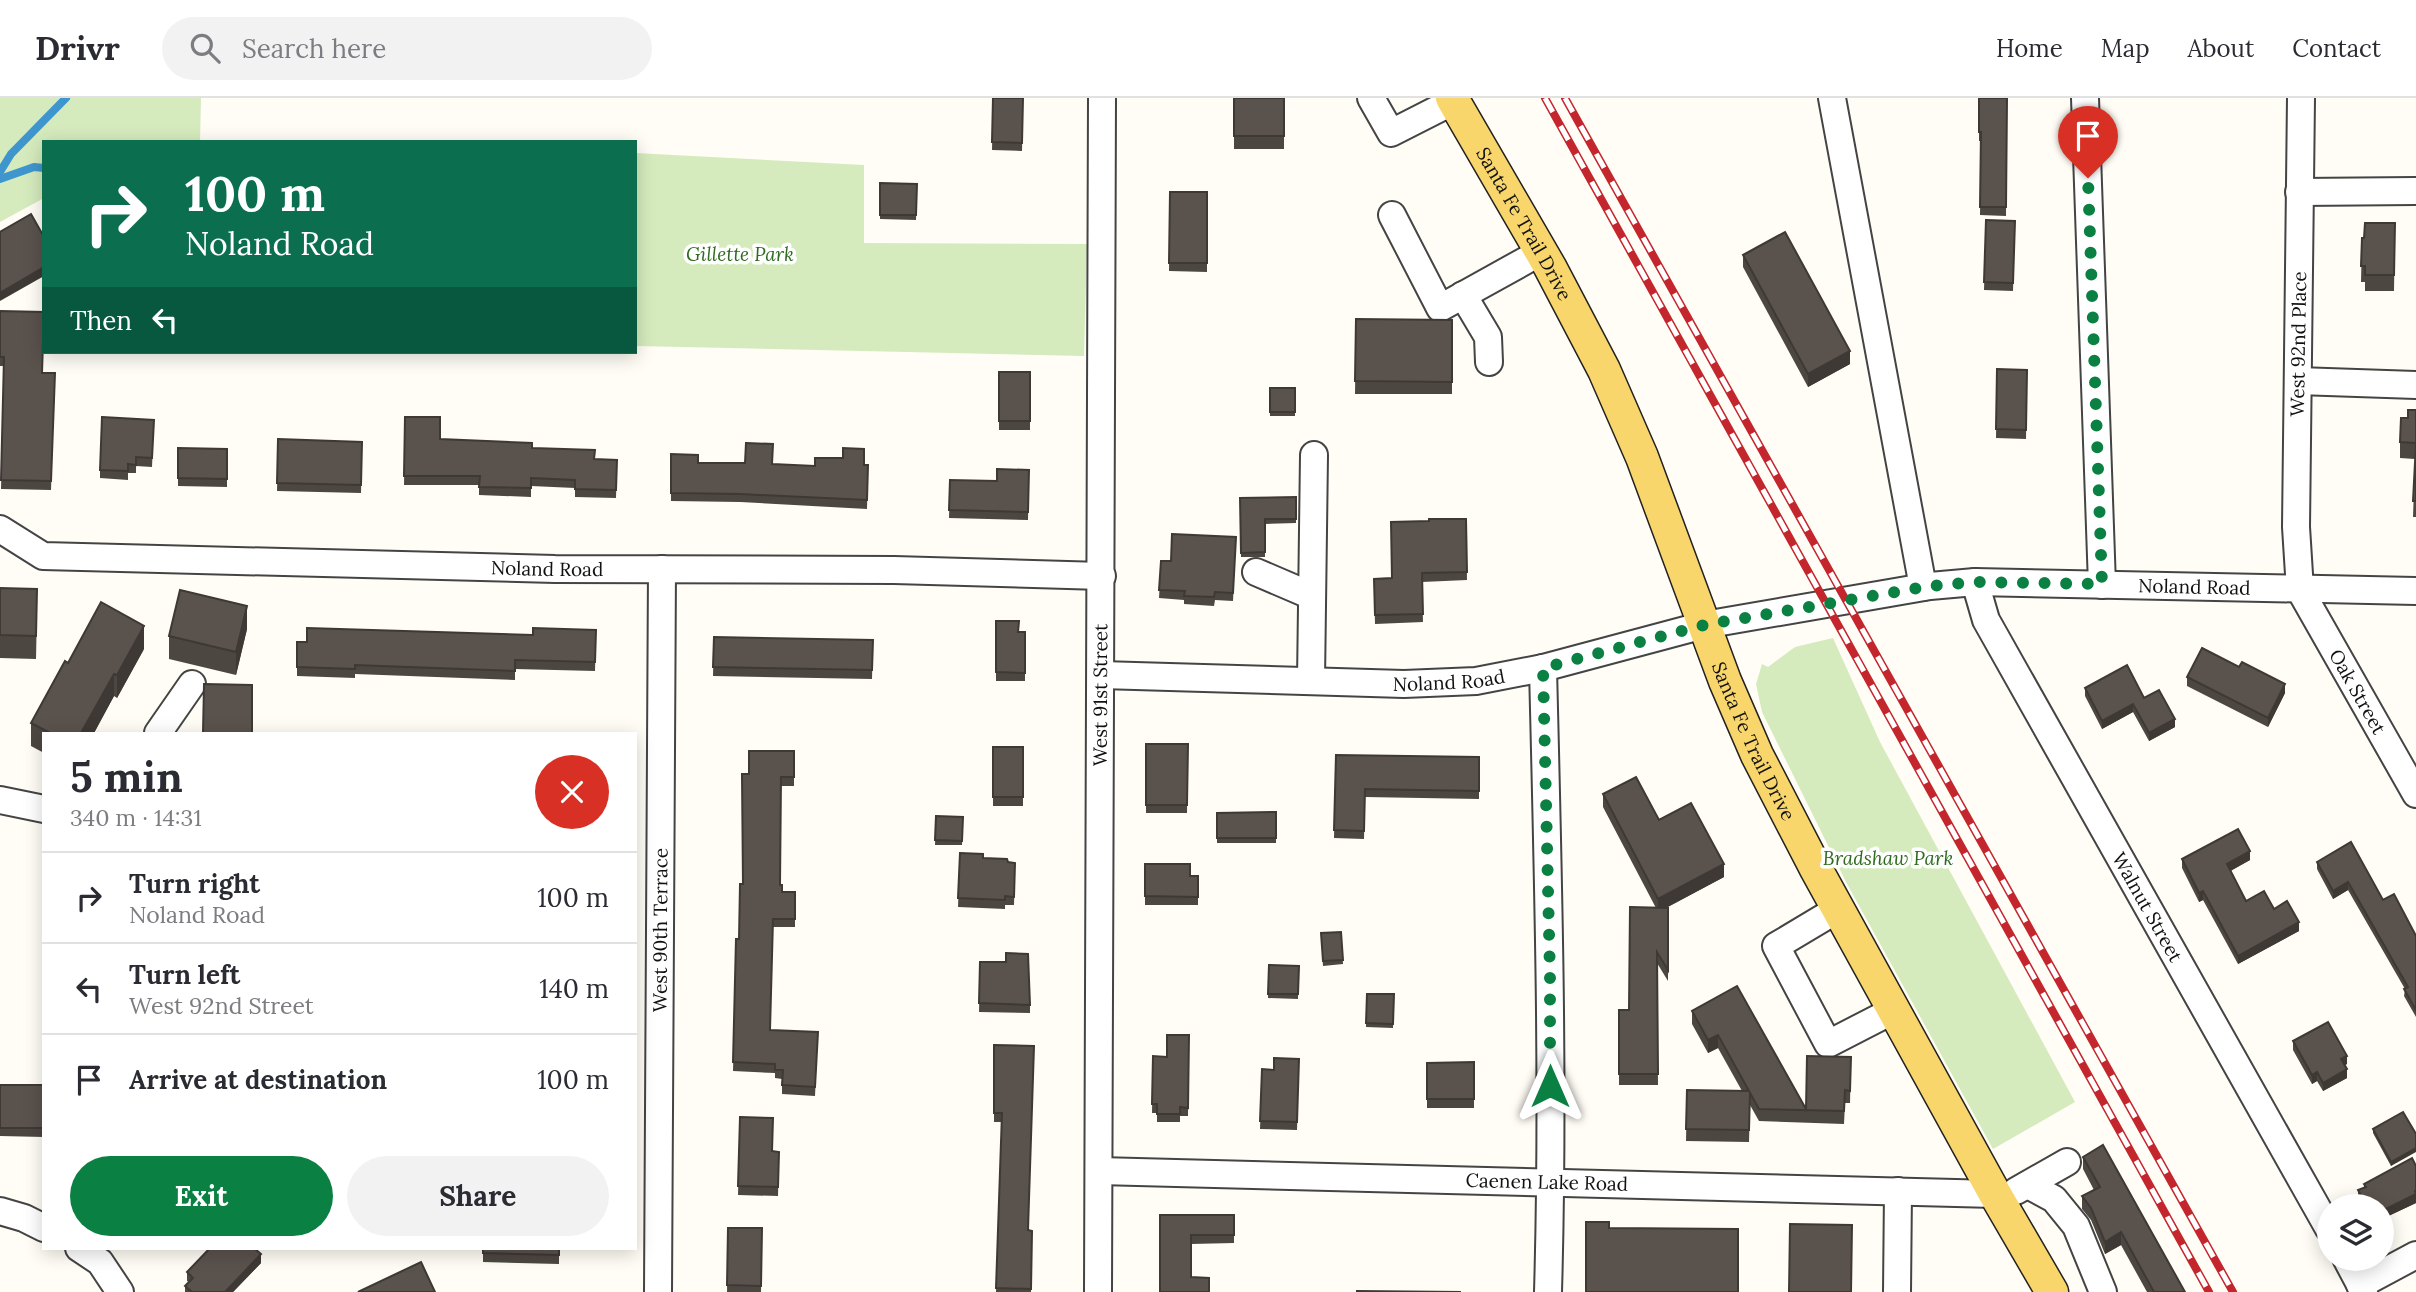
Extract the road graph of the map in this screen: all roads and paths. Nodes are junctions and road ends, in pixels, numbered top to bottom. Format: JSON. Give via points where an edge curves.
{"nodes":[{"id":1,"x":1102,"y":98,"type":"edge"},
{"id":2,"x":1371,"y":98,"type":"edge"},
{"id":3,"x":1832,"y":98,"type":"edge"},
{"id":4,"x":2085,"y":98,"type":"edge"},
{"id":5,"x":2301,"y":98,"type":"edge"},
{"id":6,"x":1453,"y":99,"type":"edge"},
{"id":7,"x":2416,"y":191,"type":"edge"},
{"id":8,"x":2300,"y":192,"type":"junction"},
{"id":9,"x":1392,"y":215,"type":"dead end"},
{"id":10,"x":1541,"y":252,"type":"junction"},
{"id":11,"x":1463,"y":295,"type":"junction"},
{"id":12,"x":1489,"y":362,"type":"dead end"},
{"id":13,"x":2298,"y":381,"type":"junction"},
{"id":14,"x":2416,"y":385,"type":"edge"},
{"id":15,"x":1314,"y":455,"type":"dead end"},
{"id":16,"x":0,"y":529,"type":"edge"},
{"id":17,"x":662,"y":569,"type":"junction"},
{"id":18,"x":1256,"y":572,"type":"dead end"},
{"id":19,"x":1102,"y":576,"type":"junction"},
{"id":20,"x":1975,"y":582,"type":"junction"},
{"id":21,"x":2102,"y":584,"type":"junction"},
{"id":22,"x":1923,"y":587,"type":"junction"},
{"id":23,"x":2300,"y":590,"type":"junction"},
{"id":24,"x":2416,"y":592,"type":"edge"},
{"id":25,"x":1312,"y":596,"type":"junction"},
{"id":26,"x":1704,"y":625,"type":"junction"},
{"id":27,"x":1543,"y":668,"type":"junction"},
{"id":28,"x":1101,"y":675,"type":"junction"},
{"id":29,"x":1311,"y":681,"type":"junction"},
{"id":30,"x":192,"y":684,"type":"dead end"},
{"id":31,"x":159,"y":732,"type":"edge"},
{"id":32,"x":2416,"y":794,"type":"edge"},
{"id":33,"x":0,"y":800,"type":"edge"},
{"id":34,"x":42,"y":809,"type":"edge"},
{"id":35,"x":1838,"y":909,"type":"junction"},
{"id":36,"x":647,"y":981,"type":"edge"},
{"id":37,"x":1894,"y":1010,"type":"junction"},
{"id":38,"x":2067,"y":1163,"type":"dead end"},
{"id":39,"x":1099,"y":1171,"type":"junction"},
{"id":40,"x":1551,"y":1183,"type":"junction"},
{"id":41,"x":2028,"y":1185,"type":"junction"},
{"id":42,"x":1898,"y":1191,"type":"junction"},
{"id":43,"x":1997,"y":1198,"type":"junction"},
{"id":44,"x":2317,"y":1208,"type":"edge"},
{"id":45,"x":0,"y":1211,"type":"edge"},
{"id":46,"x":42,"y":1227,"type":"edge"},
{"id":47,"x":98,"y":1253,"type":"edge"},
{"id":48,"x":2416,"y":1255,"type":"edge"},
{"id":49,"x":2353,"y":1271,"type":"edge"},
{"id":50,"x":2362,"y":1288,"type":"edge"},
{"id":51,"x":120,"y":1292,"type":"edge"},
{"id":52,"x":658,"y":1292,"type":"edge"},
{"id":53,"x":1098,"y":1292,"type":"edge"},
{"id":54,"x":1548,"y":1292,"type":"edge"},
{"id":55,"x":1897,"y":1292,"type":"edge"},
{"id":56,"x":2052,"y":1292,"type":"edge"},
{"id":57,"x":2104,"y":1292,"type":"edge"}],
"edges":[{"from":1,"to":19,"type":"street","name":"West 91st Street"},
{"from":2,"to":6,"type":"street","via":[[1391,133]]},
{"from":3,"to":22,"type":"street"},
{"from":4,"to":21,"type":"street"},
{"from":5,"to":8,"type":"street","name":"West 92nd Place"},
{"from":6,"to":10,"type":"main road","name":"Santa Fe Trail Drive"},
{"from":7,"to":8,"type":"street"},
{"from":8,"to":13,"type":"street","name":"West 92nd Place"},
{"from":9,"to":11,"type":"street","via":[[1440,308]]},
{"from":10,"to":11,"type":"street"},
{"from":10,"to":26,"type":"main road","name":"Santa Fe Trail Drive","via":[[1632,433]]},
{"from":11,"to":12,"type":"street","via":[[1488,337]]},
{"from":13,"to":14,"type":"street"},
{"from":13,"to":23,"type":"street","name":"West 92nd Place"},
{"from":15,"to":25,"type":"street"},
{"from":16,"to":17,"type":"street","name":"Noland Road","via":[[43,556]]},
{"from":17,"to":19,"type":"street","name":"Noland Road"},
{"from":17,"to":36,"type":"street","name":"West 90th Terrace"},
{"from":18,"to":25,"type":"street"},
{"from":19,"to":28,"type":"street","name":"West 91st Street"},
{"from":20,"to":21,"type":"street","name":"Noland Road"},
{"from":20,"to":22,"type":"street","name":"Noland Road"},
{"from":20,"to":44,"type":"street","name":"Walnut Street","via":[[1986,620]]},
{"from":21,"to":23,"type":"street","name":"Noland Road"},
{"from":22,"to":26,"type":"street","name":"Noland Road"},
{"from":23,"to":24,"type":"street","name":"Noland Road"},
{"from":23,"to":32,"type":"street","name":"Oak Street"},
{"from":25,"to":29,"type":"street"},
{"from":26,"to":27,"type":"street","name":"Noland Road"},
{"from":26,"to":35,"type":"main road","name":"Santa Fe Trail Drive","via":[[1757,755]]},
{"from":27,"to":29,"type":"street","name":"Noland Road","via":[[1464,682]]},
{"from":27,"to":40,"type":"street"},
{"from":28,"to":29,"type":"street","name":"Noland Road"},
{"from":28,"to":39,"type":"street","name":"West 91st Street"},
{"from":30,"to":31,"type":"street"},
{"from":33,"to":34,"type":"street"},
{"from":35,"to":37,"type":"main road","name":"Santa Fe Trail Drive"},
{"from":35,"to":37,"type":"street","via":[[1776,946],[1828,1044]]},
{"from":36,"to":52,"type":"street","name":"West 90th Terrace"},
{"from":37,"to":43,"type":"main road","name":"Santa Fe Trail Drive"},
{"from":38,"to":41,"type":"street"},
{"from":39,"to":40,"type":"street","name":"Caenen Lake Road"},
{"from":39,"to":53,"type":"street","name":"West 91st Street"},
{"from":40,"to":42,"type":"street","name":"Caenen Lake Road"},
{"from":40,"to":54,"type":"street"},
{"from":41,"to":43,"type":"street"},
{"from":41,"to":57,"type":"street","via":[[2054,1199],[2076,1226]]},
{"from":42,"to":43,"type":"street","name":"Caenen Lake Road"},
{"from":42,"to":55,"type":"street"},
{"from":43,"to":56,"type":"main road","name":"Santa Fe Trail Drive"},
{"from":45,"to":46,"type":"street"},
{"from":47,"to":51,"type":"street"},
{"from":48,"to":50,"type":"street"},
{"from":49,"to":50,"type":"street"}]}
